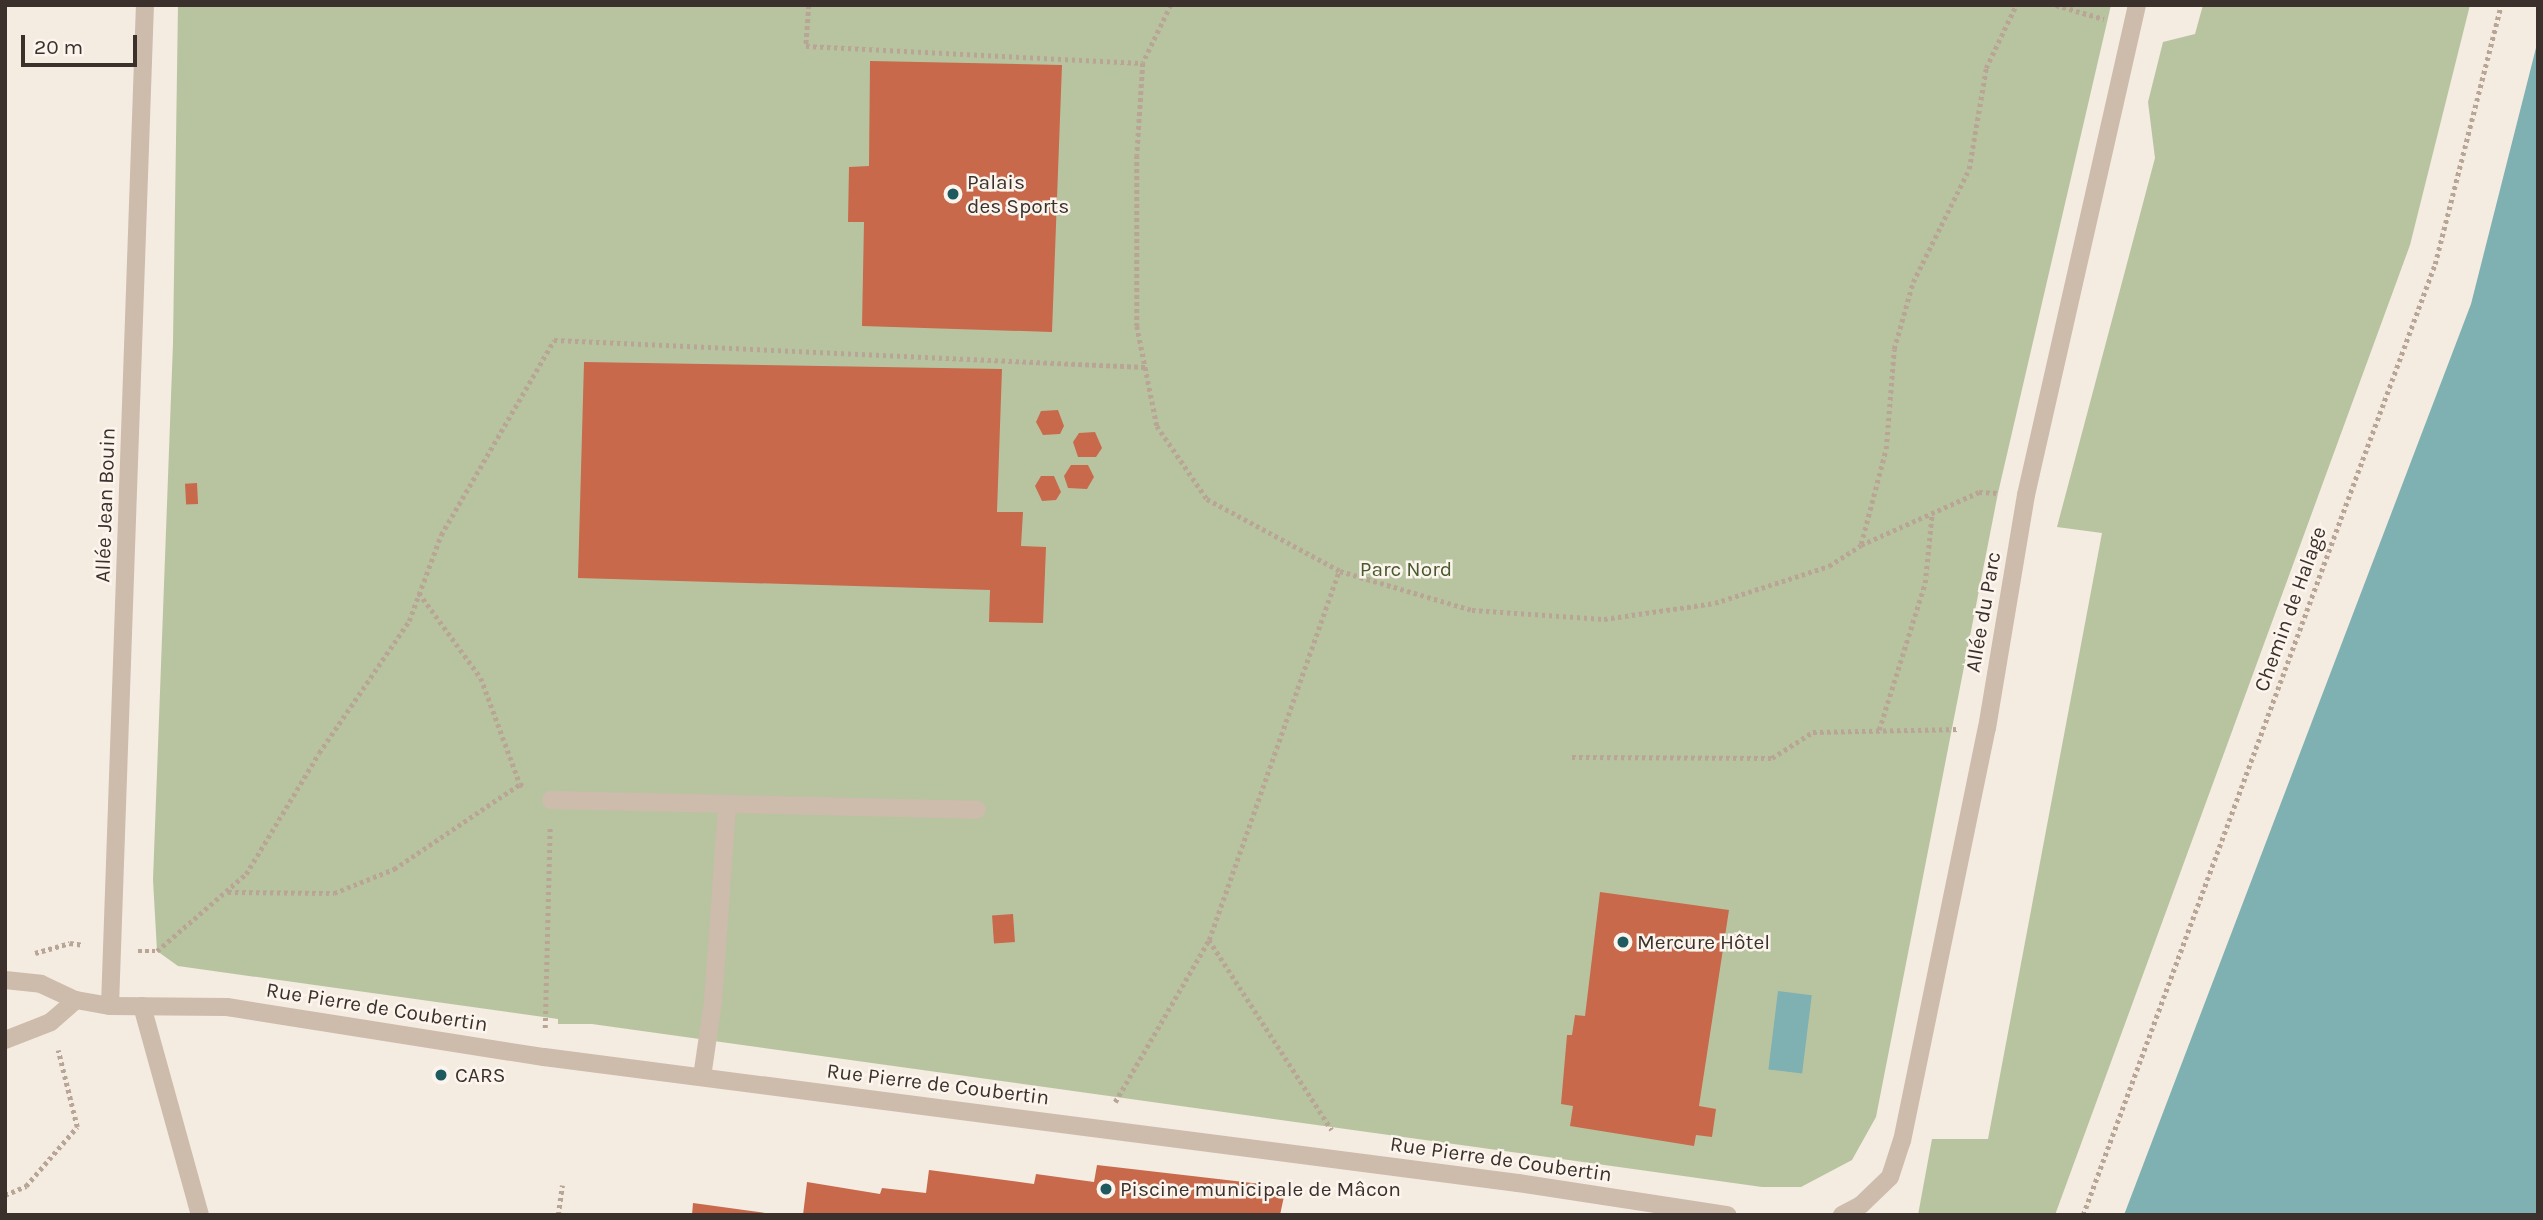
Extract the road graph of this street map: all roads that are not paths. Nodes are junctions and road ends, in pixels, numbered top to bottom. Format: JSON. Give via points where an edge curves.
{"nodes":[{"id":1,"x":145,"y":5,"type":"edge"},
{"id":2,"x":2137,"y":5,"type":"edge"},
{"id":3,"x":551,"y":800,"type":"road end"},
{"id":4,"x":727,"y":806,"type":"junction"},
{"id":5,"x":978,"y":810,"type":"dead end"},
{"id":6,"x":5,"y":980,"type":"edge"},
{"id":7,"x":76,"y":1000,"type":"junction"},
{"id":8,"x":110,"y":1006,"type":"junction"},
{"id":9,"x":142,"y":1006,"type":"junction"},
{"id":10,"x":5,"y":1040,"type":"edge"},
{"id":11,"x":702,"y":1077,"type":"junction"},
{"id":12,"x":1862,"y":1210,"type":"edge"},
{"id":13,"x":200,"y":1215,"type":"edge"},
{"id":14,"x":1728,"y":1215,"type":"edge"},
{"id":15,"x":1842,"y":1215,"type":"edge"}],
"edges":[{"from":1,"to":8,"type":"street","name":"Allée Jean Bouin"},
{"from":2,"to":12,"type":"street","name":"Allée du Parc","via":[[2026,495],[1987,728],[1902,1141],[1890,1177]]},
{"from":3,"to":4,"type":"street"},
{"from":4,"to":5,"type":"street"},
{"from":4,"to":11,"type":"street","via":[[713,1002]]},
{"from":6,"to":7,"type":"street","name":"Rue Pierre de Coubertin","via":[[41,984]]},
{"from":7,"to":8,"type":"street","name":"Rue Pierre de Coubertin"},
{"from":7,"to":10,"type":"street","via":[[51,1022]]},
{"from":8,"to":9,"type":"street","name":"Rue Pierre de Coubertin"},
{"from":9,"to":11,"type":"street","name":"Rue Pierre de Coubertin","via":[[227,1007]]},
{"from":9,"to":13,"type":"street"},
{"from":11,"to":14,"type":"street","name":"Rue Pierre de Coubertin","via":[[1101,1127]]},
{"from":12,"to":15,"type":"street"}]}
